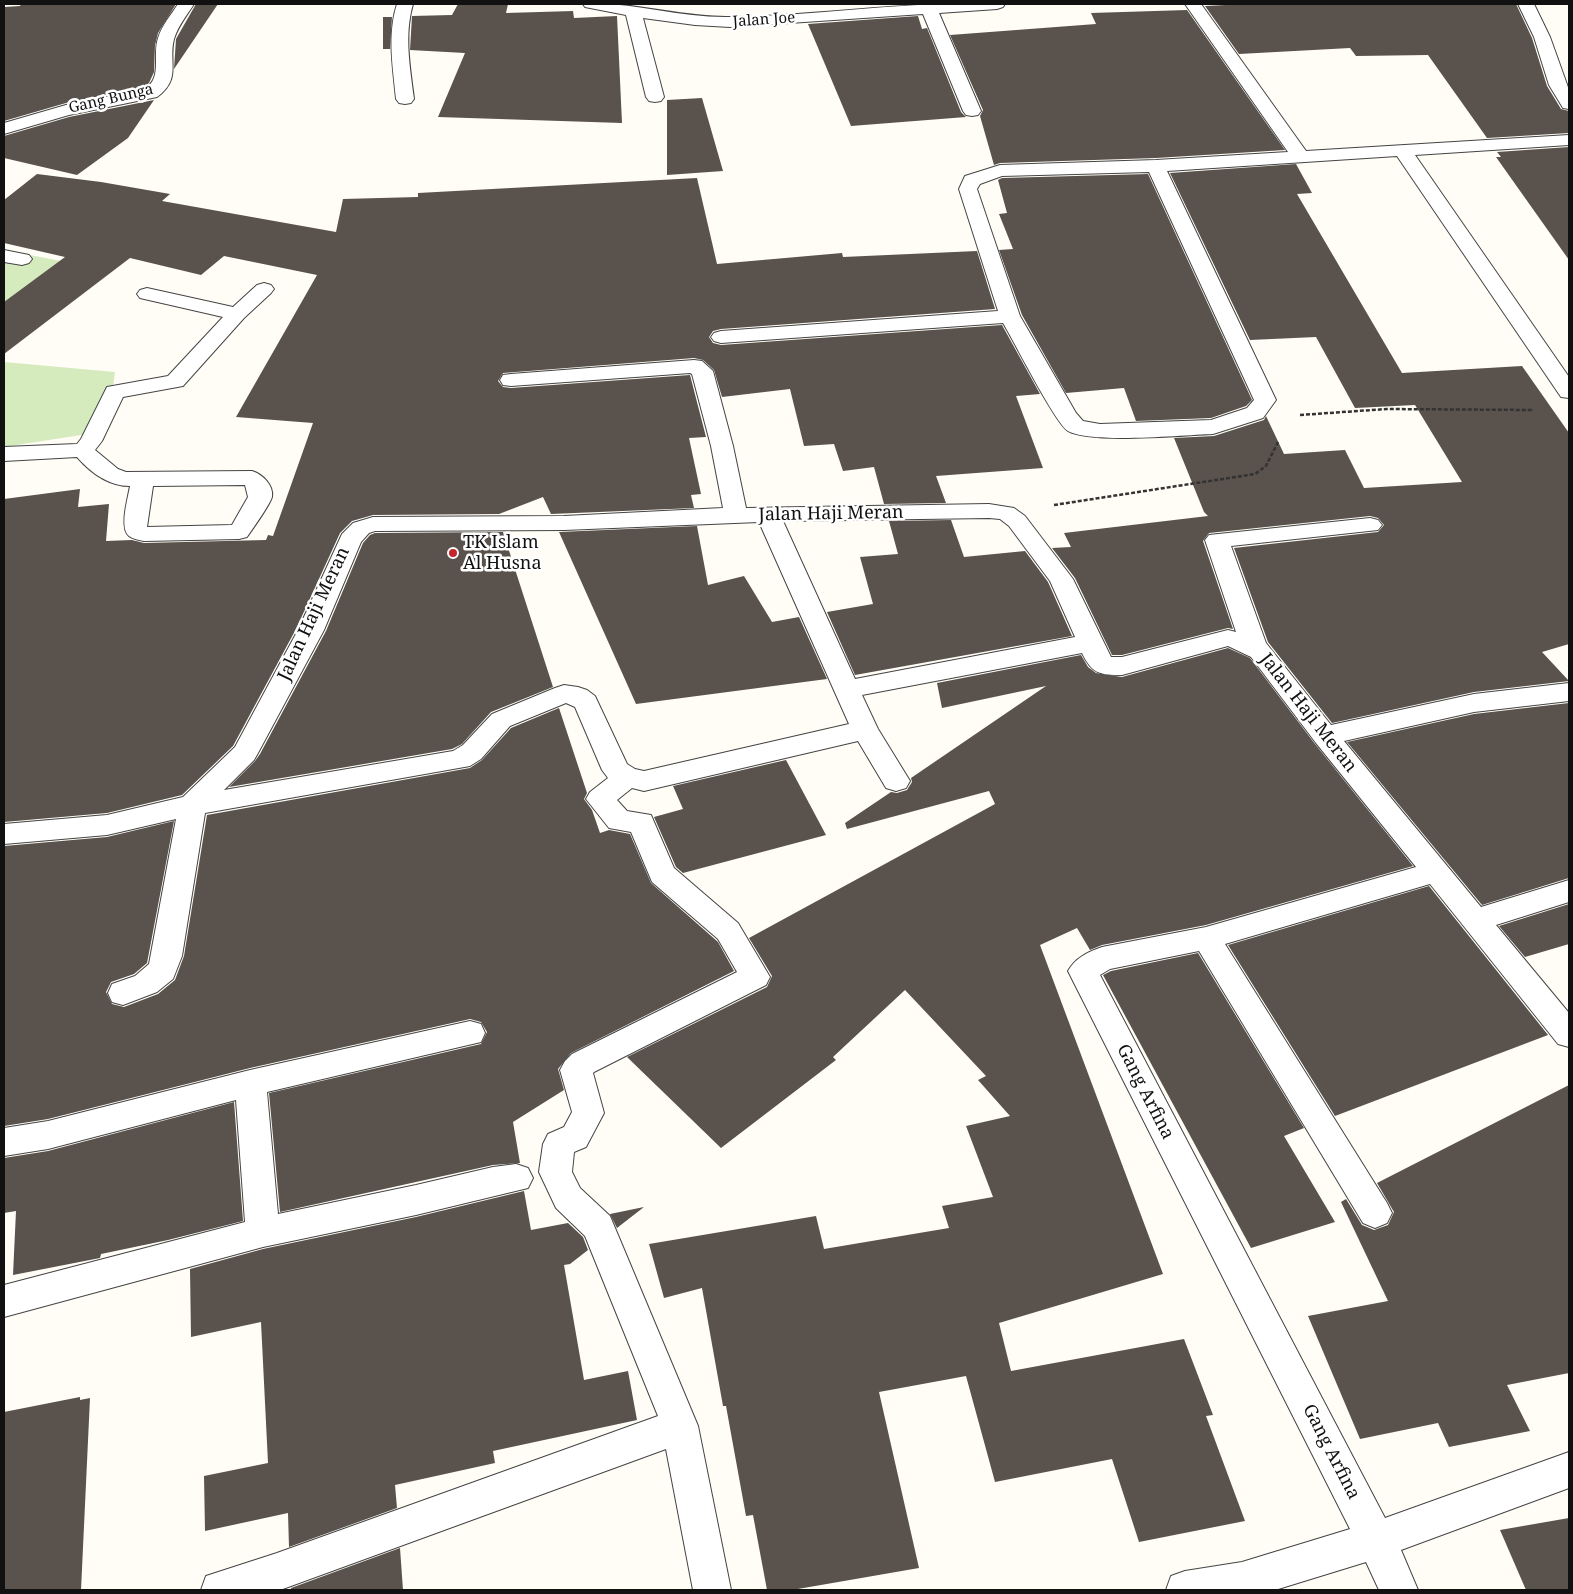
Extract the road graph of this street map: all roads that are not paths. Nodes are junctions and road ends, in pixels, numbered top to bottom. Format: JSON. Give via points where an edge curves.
{"nodes":[{"id":1,"x":186,"y":4,"type":"edge"},
{"id":2,"x":405,"y":4,"type":"edge"},
{"id":3,"x":599,"y":4,"type":"edge"},
{"id":4,"x":997,"y":4,"type":"edge"},
{"id":5,"x":1194,"y":4,"type":"edge"},
{"id":6,"x":1526,"y":4,"type":"edge"},
{"id":7,"x":895,"y":7,"type":"edge"},
{"id":8,"x":929,"y":8,"type":"junction"},
{"id":9,"x":633,"y":11,"type":"junction"},
{"id":10,"x":656,"y":97,"type":"dead end"},
{"id":11,"x":405,"y":99,"type":"dead end"},
{"id":12,"x":1569,"y":104,"type":"edge"},
{"id":13,"x":972,"y":111,"type":"dead end"},
{"id":14,"x":4,"y":130,"type":"edge"},
{"id":15,"x":1569,"y":140,"type":"edge"},
{"id":16,"x":1402,"y":150,"type":"junction"},
{"id":17,"x":1300,"y":156,"type":"junction"},
{"id":18,"x":1156,"y":166,"type":"junction"},
{"id":19,"x":264,"y":289,"type":"dead end"},
{"id":20,"x":147,"y":294,"type":"dead end"},
{"id":21,"x":237,"y":314,"type":"junction"},
{"id":22,"x":1010,"y":316,"type":"junction"},
{"id":23,"x":721,"y":337,"type":"dead end"},
{"id":24,"x":512,"y":380,"type":"dead end"},
{"id":25,"x":1569,"y":392,"type":"edge"},
{"id":26,"x":83,"y":450,"type":"junction"},
{"id":27,"x":4,"y":454,"type":"edge"},
{"id":28,"x":143,"y":478,"type":"junction"},
{"id":29,"x":736,"y":515,"type":"junction"},
{"id":30,"x":768,"y":515,"type":"junction"},
{"id":31,"x":1370,"y":525,"type":"dead end"},
{"id":32,"x":1090,"y":643,"type":"junction"},
{"id":33,"x":1254,"y":646,"type":"junction"},
{"id":34,"x":846,"y":689,"type":"junction"},
{"id":35,"x":1569,"y":692,"type":"edge"},
{"id":36,"x":865,"y":730,"type":"junction"},
{"id":37,"x":1325,"y":736,"type":"junction"},
{"id":38,"x":627,"y":777,"type":"junction"},
{"id":39,"x":896,"y":781,"type":"dead end"},
{"id":40,"x":192,"y":805,"type":"junction"},
{"id":41,"x":4,"y":834,"type":"edge"},
{"id":42,"x":1436,"y":872,"type":"junction"},
{"id":43,"x":1569,"y":891,"type":"edge"},
{"id":44,"x":1476,"y":920,"type":"junction"},
{"id":45,"x":1206,"y":938,"type":"junction"},
{"id":46,"x":123,"y":993,"type":"dead end"},
{"id":47,"x":470,"y":1033,"type":"dead end"},
{"id":48,"x":1569,"y":1035,"type":"edge"},
{"id":49,"x":250,"y":1082,"type":"junction"},
{"id":50,"x":4,"y":1142,"type":"edge"},
{"id":51,"x":516,"y":1178,"type":"dead end"},
{"id":52,"x":1375,"y":1213,"type":"dead end"},
{"id":53,"x":263,"y":1232,"type":"junction"},
{"id":54,"x":4,"y":1301,"type":"edge"},
{"id":55,"x":680,"y":1426,"type":"junction"},
{"id":56,"x":1569,"y":1470,"type":"edge"},
{"id":57,"x":1376,"y":1540,"type":"junction"},
{"id":58,"x":220,"y":1590,"type":"edge"},
{"id":59,"x":712,"y":1590,"type":"edge"},
{"id":60,"x":1185,"y":1590,"type":"edge"},
{"id":61,"x":1399,"y":1590,"type":"edge"}],
"edges":[{"from":1,"to":14,"type":"street","name":"Gang Bunga","via":[[165,41],[163,83],[158,89],[49,114]]},
{"from":2,"to":11,"type":"street","via":[[400,53]]},
{"from":3,"to":9,"type":"street","name":"Jalan Joe"},
{"from":4,"to":8,"type":"street","name":"Jalan Joe"},
{"from":5,"to":17,"type":"street"},
{"from":6,"to":12,"type":"street","via":[[1542,37],[1558,85]]},
{"from":7,"to":8,"type":"street","name":"Jalan Joe"},
{"from":7,"to":9,"type":"street","name":"Jalan Joe","via":[[730,22],[703,22]]},
{"from":8,"to":13,"type":"street"},
{"from":9,"to":10,"type":"street"},
{"from":15,"to":16,"type":"street"},
{"from":16,"to":17,"type":"street"},
{"from":16,"to":25,"type":"street"},
{"from":17,"to":18,"type":"street"},
{"from":18,"to":22,"type":"street","via":[[1000,171],[972,180],[968,189]]},
{"from":18,"to":22,"type":"street","via":[[1265,400],[1255,413],[1213,427],[1100,431],[1076,426],[1067,416]]},
{"from":19,"to":21,"type":"street"},
{"from":20,"to":21,"type":"street"},
{"from":21,"to":26,"type":"street","via":[[175,381],[115,392],[91,441]]},
{"from":22,"to":23,"type":"street"},
{"from":24,"to":29,"type":"street","via":[[694,366],[702,372]]},
{"from":26,"to":27,"type":"street"},
{"from":26,"to":28,"type":"street","via":[[116,477]]},
{"from":28,"to":28,"type":"street","via":[[252,478],[259,487],[260,498],[239,532],[144,534],[135,526]]},
{"from":29,"to":30,"type":"street","name":"Jalan Haji Meran"},
{"from":29,"to":40,"type":"street","name":"Jalan Haji Meran","via":[[564,523],[373,524],[361,528],[350,539],[311,630],[246,753]]},
{"from":30,"to":32,"type":"street","name":"Jalan Haji Meran","via":[[1006,513],[1017,520],[1061,579]]},
{"from":30,"to":34,"type":"street"},
{"from":31,"to":33,"type":"street","via":[[1217,540]]},
{"from":32,"to":33,"type":"street","name":"Jalan Haji Meran","via":[[1105,666],[1122,666],[1228,638]]},
{"from":32,"to":34,"type":"street"},
{"from":33,"to":37,"type":"street","name":"Jalan Haji Meran"},
{"from":34,"to":36,"type":"street"},
{"from":35,"to":37,"type":"street","via":[[1474,703]]},
{"from":36,"to":38,"type":"street","via":[[644,781]]},
{"from":36,"to":39,"type":"street"},
{"from":37,"to":42,"type":"street","name":"Jalan Haji Meran"},
{"from":38,"to":40,"type":"street","via":[[616,770],[586,702],[578,696],[564,694],[501,720],[472,752],[460,760]]},
{"from":38,"to":55,"type":"street","via":[[600,799],[619,821],[641,822],[662,874],[728,931],[756,977],[583,1063],[576,1070],[588,1113],[575,1137],[559,1144],[555,1172],[568,1198],[598,1227]]},
{"from":40,"to":41,"type":"street","via":[[107,825]]},
{"from":40,"to":46,"type":"street","via":[[162,971],[146,984]]},
{"from":42,"to":44,"type":"street","name":"Jalan Haji Meran"},
{"from":42,"to":45,"type":"street","name":"Gang Arfina"},
{"from":43,"to":44,"type":"street"},
{"from":44,"to":48,"type":"street","name":"Jalan Haji Meran"},
{"from":45,"to":52,"type":"street"},
{"from":45,"to":57,"type":"street","name":"Gang Arfina","via":[[1102,958],[1083,971]]},
{"from":47,"to":49,"type":"street"},
{"from":49,"to":50,"type":"street","via":[[48,1135]]},
{"from":49,"to":53,"type":"street"},
{"from":51,"to":53,"type":"street"},
{"from":53,"to":54,"type":"street"},
{"from":55,"to":58,"type":"street"},
{"from":55,"to":59,"type":"street"},
{"from":56,"to":57,"type":"street"},
{"from":57,"to":60,"type":"street","via":[[1242,1581]]},
{"from":57,"to":61,"type":"street","name":"Gang Arfina"}]}
